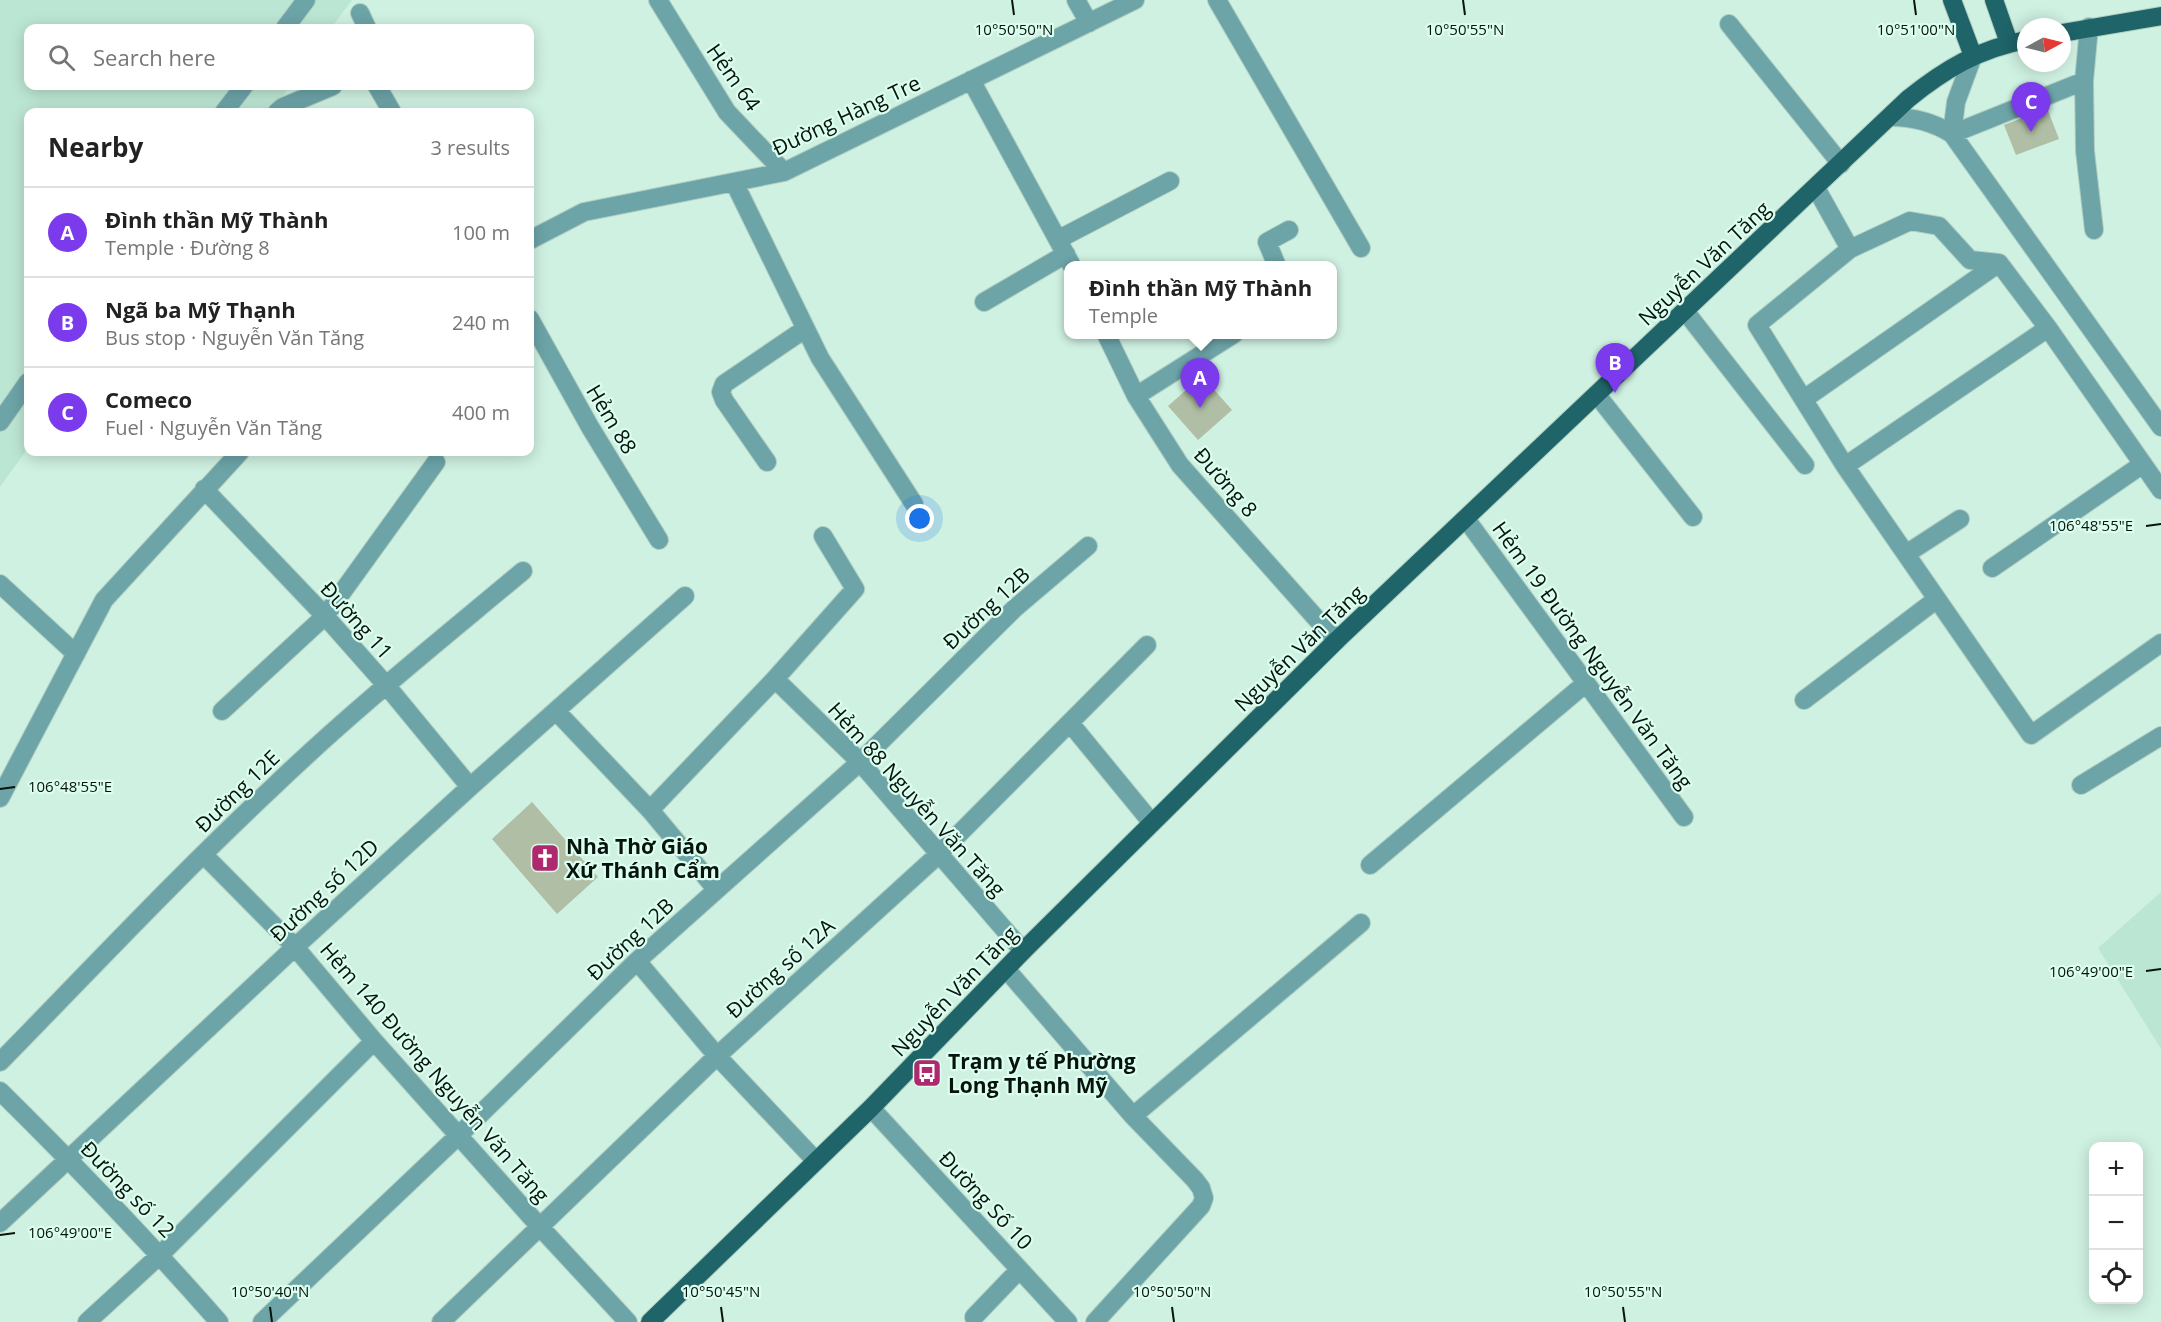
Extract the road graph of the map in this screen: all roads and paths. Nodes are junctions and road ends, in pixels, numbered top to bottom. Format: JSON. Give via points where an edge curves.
{"nodes":[{"id":1,"x":306,"y":0,"type":"edge"},
{"id":2,"x":658,"y":0,"type":"edge"},
{"id":3,"x":1076,"y":0,"type":"edge"},
{"id":4,"x":1135,"y":0,"type":"edge"},
{"id":5,"x":1217,"y":0,"type":"edge"},
{"id":6,"x":1952,"y":0,"type":"edge"},
{"id":7,"x":1994,"y":0,"type":"edge"},
{"id":8,"x":2161,"y":16,"type":"edge"},
{"id":9,"x":1089,"y":22,"type":"junction"},
{"id":10,"x":288,"y":24,"type":"edge"},
{"id":11,"x":1729,"y":24,"type":"dead end"},
{"id":12,"x":2089,"y":27,"type":"junction"},
{"id":13,"x":2071,"y":31,"type":"edge"},
{"id":14,"x":2017,"y":39,"type":"edge"},
{"id":15,"x":2017,"y":41,"type":"edge"},
{"id":16,"x":1973,"y":56,"type":"junction"},
{"id":17,"x":971,"y":80,"type":"junction"},
{"id":18,"x":2084,"y":81,"type":"junction"},
{"id":19,"x":240,"y":90,"type":"edge"},
{"id":20,"x":323,"y":90,"type":"edge"},
{"id":21,"x":379,"y":90,"type":"edge"},
{"id":22,"x":227,"y":108,"type":"edge"},
{"id":23,"x":282,"y":108,"type":"edge"},
{"id":24,"x":390,"y":108,"type":"edge"},
{"id":25,"x":1891,"y":117,"type":"junction"},
{"id":26,"x":1952,"y":134,"type":"junction"},
{"id":27,"x":1841,"y":164,"type":"junction"},
{"id":28,"x":784,"y":172,"type":"junction"},
{"id":29,"x":1170,"y":181,"type":"dead end"},
{"id":30,"x":734,"y":182,"type":"junction"},
{"id":31,"x":1816,"y":188,"type":"junction"},
{"id":32,"x":1289,"y":230,"type":"dead end"},
{"id":33,"x":2094,"y":230,"type":"dead end"},
{"id":34,"x":534,"y":238,"type":"edge"},
{"id":35,"x":1361,"y":248,"type":"dead end"},
{"id":36,"x":1851,"y":249,"type":"junction"},
{"id":37,"x":1065,"y":253,"type":"edge"},
{"id":38,"x":1275,"y":261,"type":"edge"},
{"id":39,"x":1999,"y":263,"type":"junction"},
{"id":40,"x":984,"y":302,"type":"dead end"},
{"id":41,"x":1685,"y":311,"type":"junction"},
{"id":42,"x":534,"y":326,"type":"edge"},
{"id":43,"x":2048,"y":328,"type":"junction"},
{"id":44,"x":805,"y":329,"type":"junction"},
{"id":45,"x":1108,"y":339,"type":"edge"},
{"id":46,"x":1226,"y":339,"type":"edge"},
{"id":47,"x":24,"y":388,"type":"edge"},
{"id":48,"x":1597,"y":395,"type":"junction"},
{"id":49,"x":1136,"y":396,"type":"junction"},
{"id":50,"x":1804,"y":399,"type":"junction"},
{"id":51,"x":2158,"y":417,"type":"edge"},
{"id":52,"x":0,"y":422,"type":"edge"},
{"id":53,"x":236,"y":456,"type":"edge"},
{"id":54,"x":436,"y":462,"type":"dead end"},
{"id":55,"x":767,"y":462,"type":"dead end"},
{"id":56,"x":2143,"y":464,"type":"junction"},
{"id":57,"x":1805,"y":465,"type":"dead end"},
{"id":58,"x":1845,"y":466,"type":"junction"},
{"id":59,"x":204,"y":489,"type":"junction"},
{"id":60,"x":2161,"y":490,"type":"edge"},
{"id":61,"x":914,"y":504,"type":"dead end"},
{"id":62,"x":1693,"y":517,"type":"dead end"},
{"id":63,"x":1466,"y":519,"type":"junction"},
{"id":64,"x":1960,"y":519,"type":"dead end"},
{"id":65,"x":823,"y":536,"type":"dead end"},
{"id":66,"x":659,"y":540,"type":"dead end"},
{"id":67,"x":1088,"y":546,"type":"dead end"},
{"id":68,"x":1906,"y":554,"type":"junction"},
{"id":69,"x":1992,"y":568,"type":"dead end"},
{"id":70,"x":523,"y":571,"type":"dead end"},
{"id":71,"x":0,"y":585,"type":"edge"},
{"id":72,"x":685,"y":596,"type":"dead end"},
{"id":73,"x":1937,"y":599,"type":"junction"},
{"id":74,"x":325,"y":616,"type":"junction"},
{"id":75,"x":1337,"y":640,"type":"junction"},
{"id":76,"x":2161,"y":643,"type":"edge"},
{"id":77,"x":1147,"y":645,"type":"dead end"},
{"id":78,"x":75,"y":654,"type":"junction"},
{"id":79,"x":775,"y":679,"type":"junction"},
{"id":80,"x":1586,"y":683,"type":"junction"},
{"id":81,"x":386,"y":685,"type":"junction"},
{"id":82,"x":1804,"y":700,"type":"dead end"},
{"id":83,"x":222,"y":711,"type":"dead end"},
{"id":84,"x":556,"y":711,"type":"junction"},
{"id":85,"x":1070,"y":723,"type":"junction"},
{"id":86,"x":2161,"y":736,"type":"edge"},
{"id":87,"x":860,"y":762,"type":"junction"},
{"id":88,"x":2081,"y":785,"type":"dead end"},
{"id":89,"x":470,"y":787,"type":"junction"},
{"id":90,"x":0,"y":798,"type":"edge"},
{"id":91,"x":650,"y":810,"type":"junction"},
{"id":92,"x":1684,"y":817,"type":"dead end"},
{"id":93,"x":1152,"y":823,"type":"junction"},
{"id":94,"x":939,"y":854,"type":"junction"},
{"id":95,"x":204,"y":855,"type":"junction"},
{"id":96,"x":1370,"y":866,"type":"dead end"},
{"id":97,"x":716,"y":889,"type":"junction"},
{"id":98,"x":1361,"y":923,"type":"dead end"},
{"id":99,"x":295,"y":947,"type":"junction"},
{"id":100,"x":1023,"y":951,"type":"junction"},
{"id":101,"x":637,"y":961,"type":"junction"},
{"id":102,"x":1006,"y":969,"type":"junction"},
{"id":103,"x":374,"y":1041,"type":"junction"},
{"id":104,"x":717,"y":1056,"type":"junction"},
{"id":105,"x":0,"y":1062,"type":"edge"},
{"id":106,"x":0,"y":1091,"type":"edge"},
{"id":107,"x":871,"y":1108,"type":"junction"},
{"id":108,"x":1133,"y":1116,"type":"junction"},
{"id":109,"x":459,"y":1135,"type":"junction"},
{"id":110,"x":69,"y":1159,"type":"junction"},
{"id":111,"x":816,"y":1161,"type":"junction"},
{"id":112,"x":0,"y":1223,"type":"edge"},
{"id":113,"x":541,"y":1228,"type":"junction"},
{"id":114,"x":160,"y":1255,"type":"junction"},
{"id":115,"x":1019,"y":1270,"type":"junction"},
{"id":116,"x":974,"y":1317,"type":"dead end"},
{"id":117,"x":87,"y":1322,"type":"edge"},
{"id":118,"x":219,"y":1322,"type":"edge"},
{"id":119,"x":262,"y":1322,"type":"edge"},
{"id":120,"x":441,"y":1322,"type":"edge"},
{"id":121,"x":628,"y":1322,"type":"edge"},
{"id":122,"x":650,"y":1322,"type":"edge"},
{"id":123,"x":1068,"y":1322,"type":"edge"},
{"id":124,"x":1095,"y":1322,"type":"edge"}],
"edges":[{"from":1,"to":10,"type":"street"},
{"from":2,"to":28,"type":"street","name":"Hẻm 64","via":[[726,112]]},
{"from":3,"to":9,"type":"street"},
{"from":4,"to":9,"type":"street","name":"Đường Hàng Tre"},
{"from":5,"to":35,"type":"street"},
{"from":6,"to":16,"type":"main road"},
{"from":7,"to":14,"type":"main road"},
{"from":8,"to":12,"type":"main road"},
{"from":9,"to":17,"type":"street","name":"Đường Hàng Tre"},
{"from":11,"to":27,"type":"street"},
{"from":12,"to":13,"type":"main road"},
{"from":12,"to":18,"type":"street"},
{"from":15,"to":16,"type":"main road","name":"Nguyễn Văn Tăng"},
{"from":16,"to":25,"type":"main road","name":"Nguyễn Văn Tăng","via":[[1927,84]]},
{"from":16,"to":26,"type":"street","via":[[1956,102]]},
{"from":17,"to":28,"type":"street","name":"Đường Hàng Tre"},
{"from":17,"to":37,"type":"street"},
{"from":18,"to":26,"type":"street"},
{"from":18,"to":33,"type":"street","via":[[2085,151]]},
{"from":19,"to":22,"type":"street"},
{"from":20,"to":23,"type":"street"},
{"from":21,"to":24,"type":"street"},
{"from":25,"to":26,"type":"street","via":[[1936,124]]},
{"from":25,"to":27,"type":"main road","name":"Nguyễn Văn Tăng"},
{"from":26,"to":51,"type":"street"},
{"from":27,"to":31,"type":"main road","name":"Nguyễn Văn Tăng"},
{"from":28,"to":30,"type":"street","name":"Đường Hàng Tre"},
{"from":29,"to":37,"type":"street"},
{"from":30,"to":34,"type":"street","name":"Đường Hàng Tre","via":[[584,212]]},
{"from":30,"to":44,"type":"street"},
{"from":31,"to":36,"type":"street"},
{"from":31,"to":41,"type":"main road","name":"Nguyễn Văn Tăng"},
{"from":32,"to":38,"type":"street","via":[[1267,242]]},
{"from":36,"to":39,"type":"street","via":[[1910,220],[1939,226],[1970,260]]},
{"from":36,"to":50,"type":"street","via":[[1757,325]]},
{"from":37,"to":40,"type":"street"},
{"from":39,"to":43,"type":"street"},
{"from":39,"to":50,"type":"street"},
{"from":41,"to":48,"type":"main road","name":"Nguyễn Văn Tăng"},
{"from":41,"to":57,"type":"street"},
{"from":42,"to":66,"type":"street","name":"Hẻm 88"},
{"from":43,"to":56,"type":"street"},
{"from":43,"to":58,"type":"street"},
{"from":44,"to":55,"type":"street","via":[[724,384],[721,392]]},
{"from":44,"to":61,"type":"street"},
{"from":45,"to":49,"type":"street","name":"Đường 8"},
{"from":46,"to":49,"type":"street"},
{"from":47,"to":52,"type":"street"},
{"from":48,"to":62,"type":"street"},
{"from":48,"to":63,"type":"main road","name":"Nguyễn Văn Tăng"},
{"from":49,"to":75,"type":"street","name":"Đường 8","via":[[1180,465]]},
{"from":50,"to":58,"type":"street"},
{"from":53,"to":59,"type":"street"},
{"from":54,"to":74,"type":"street"},
{"from":56,"to":60,"type":"street"},
{"from":56,"to":69,"type":"street"},
{"from":58,"to":68,"type":"street"},
{"from":59,"to":74,"type":"street","name":"Đường 11"},
{"from":59,"to":78,"type":"street","via":[[104,600]]},
{"from":63,"to":75,"type":"main road","name":"Nguyễn Văn Tăng"},
{"from":63,"to":80,"type":"street","name":"Hẻm 19 Đường Nguyễn Văn Tăng"},
{"from":64,"to":68,"type":"street"},
{"from":65,"to":79,"type":"street","via":[[855,588]]},
{"from":67,"to":87,"type":"street","name":"Đường 12B","via":[[1014,609]]},
{"from":68,"to":73,"type":"street"},
{"from":70,"to":81,"type":"street","name":"Đường 12E"},
{"from":71,"to":78,"type":"street"},
{"from":72,"to":84,"type":"street","name":"Đường số 12D"},
{"from":73,"to":76,"type":"street","via":[[2031,735]]},
{"from":73,"to":82,"type":"street"},
{"from":74,"to":81,"type":"street","name":"Đường 11"},
{"from":74,"to":83,"type":"street"},
{"from":75,"to":93,"type":"main road","name":"Nguyễn Văn Tăng"},
{"from":77,"to":85,"type":"street","name":"Đường số 12A"},
{"from":78,"to":90,"type":"street"},
{"from":79,"to":87,"type":"street","name":"Hẻm 88 Nguyễn Văn Tăng"},
{"from":79,"to":91,"type":"street"},
{"from":80,"to":92,"type":"street","name":"Hẻm 19 Đường Nguyễn Văn Tăng"},
{"from":80,"to":96,"type":"street"},
{"from":81,"to":89,"type":"street","name":"Đường 11"},
{"from":81,"to":95,"type":"street","name":"Đường 12E"},
{"from":84,"to":89,"type":"street","name":"Đường số 12D"},
{"from":84,"to":91,"type":"street"},
{"from":85,"to":93,"type":"street"},
{"from":85,"to":94,"type":"street","name":"Đường số 12A"},
{"from":86,"to":88,"type":"street"},
{"from":87,"to":94,"type":"street","name":"Hẻm 88 Nguyễn Văn Tăng"},
{"from":87,"to":97,"type":"street","name":"Đường 12B"},
{"from":89,"to":99,"type":"street","name":"Đường số 12D"},
{"from":91,"to":97,"type":"street"},
{"from":93,"to":100,"type":"main road","name":"Nguyễn Văn Tăng"},
{"from":94,"to":100,"type":"street","name":"Hẻm 88 Nguyễn Văn Tăng"},
{"from":94,"to":104,"type":"street","name":"Đường số 12A"},
{"from":95,"to":99,"type":"street","name":"Hẻm 140 Đường Nguyễn Văn Tăng"},
{"from":95,"to":105,"type":"street","name":"Đường 12E"},
{"from":97,"to":101,"type":"street","name":"Đường 12B"},
{"from":98,"to":108,"type":"street"},
{"from":99,"to":103,"type":"street","name":"Hẻm 140 Đường Nguyễn Văn Tăng"},
{"from":99,"to":110,"type":"street","name":"Đường số 12D"},
{"from":100,"to":102,"type":"main road","name":"Nguyễn Văn Tăng"},
{"from":101,"to":104,"type":"street"},
{"from":101,"to":109,"type":"street","name":"Đường 12B"},
{"from":102,"to":107,"type":"main road","name":"Nguyễn Văn Tăng"},
{"from":102,"to":108,"type":"street"},
{"from":103,"to":109,"type":"street","name":"Hẻm 140 Đường Nguyễn Văn Tăng"},
{"from":103,"to":114,"type":"street"},
{"from":104,"to":111,"type":"street"},
{"from":104,"to":113,"type":"street","name":"Đường số 12A"},
{"from":106,"to":110,"type":"street","name":"Đường số 12"},
{"from":107,"to":111,"type":"main road","name":"Nguyễn Văn Tăng"},
{"from":107,"to":115,"type":"street","name":"Đường Số 10"},
{"from":108,"to":124,"type":"street","via":[[1195,1180],[1204,1198],[1201,1206]]},
{"from":109,"to":113,"type":"street","name":"Hẻm 140 Đường Nguyễn Văn Tăng"},
{"from":109,"to":119,"type":"street","name":"Đường 12B"},
{"from":110,"to":112,"type":"street","name":"Đường số 12D"},
{"from":110,"to":114,"type":"street","name":"Đường số 12"},
{"from":111,"to":122,"type":"main road","name":"Nguyễn Văn Tăng"},
{"from":113,"to":120,"type":"street","name":"Đường số 12A"},
{"from":113,"to":121,"type":"street","name":"Hẻm 140 Đường Nguyễn Văn Tăng"},
{"from":114,"to":117,"type":"street"},
{"from":114,"to":118,"type":"street","name":"Đường số 12"},
{"from":115,"to":116,"type":"street"},
{"from":115,"to":123,"type":"street","name":"Đường Số 10"}]}
